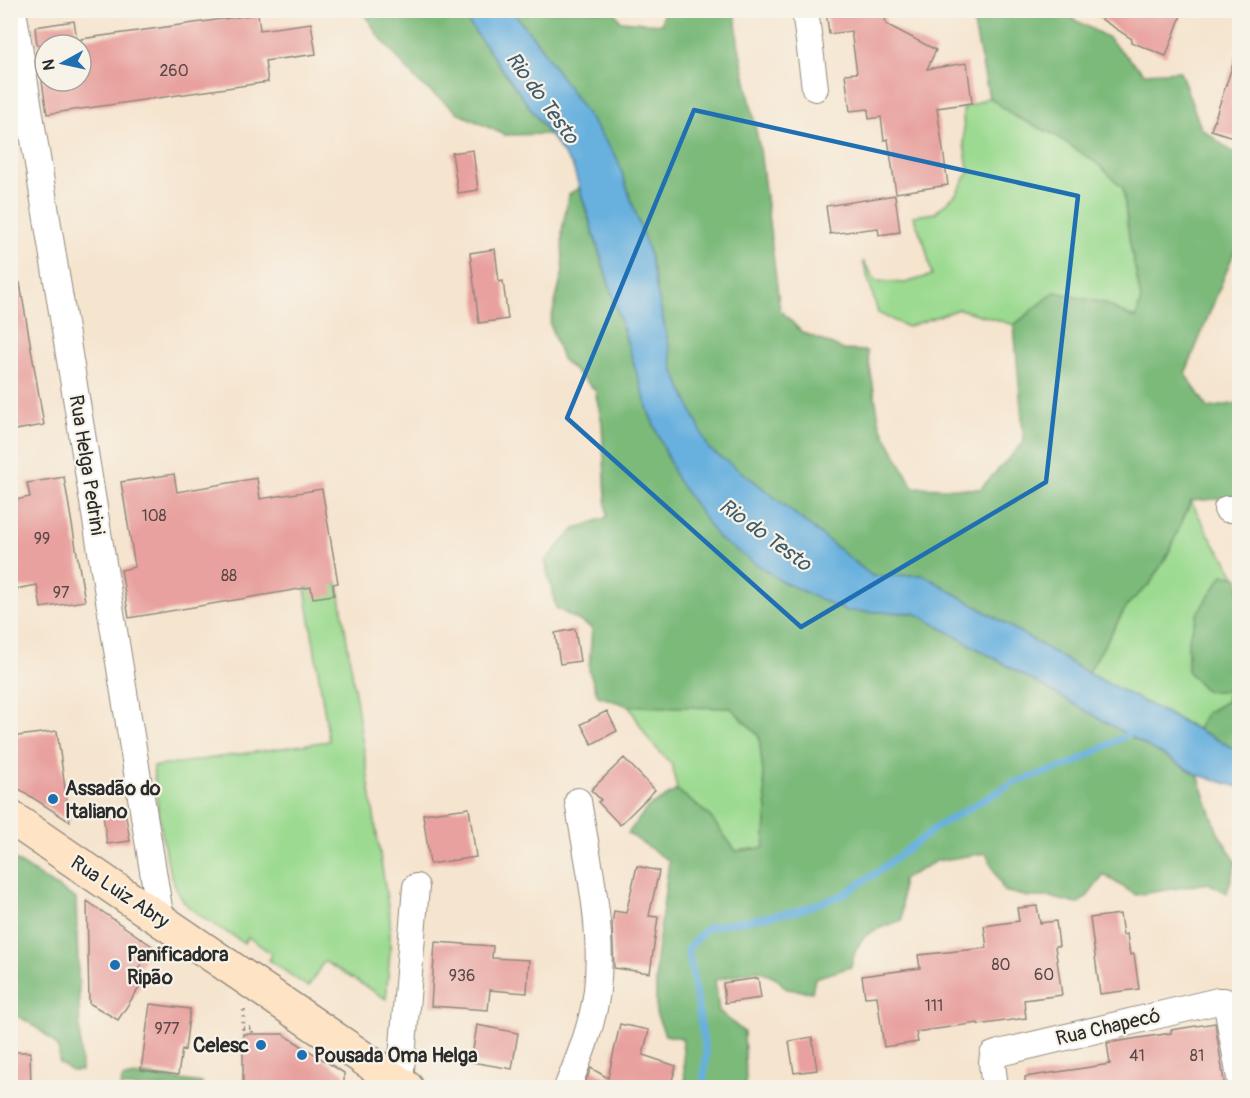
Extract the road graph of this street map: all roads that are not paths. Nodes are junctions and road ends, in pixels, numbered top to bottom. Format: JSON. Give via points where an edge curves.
{"nodes":[{"id":1,"x":13,"y":10,"type":"edge"},
{"id":2,"x":805,"y":10,"type":"edge"},
{"id":3,"x":815,"y":88,"type":"dead end"},
{"id":4,"x":578,"y":801,"type":"dead end"},
{"id":5,"x":10,"y":817,"type":"edge"},
{"id":6,"x":416,"y":887,"type":"dead end"},
{"id":7,"x":161,"y":920,"type":"junction"},
{"id":8,"x":1239,"y":1078,"type":"edge"},
{"id":9,"x":404,"y":1085,"type":"edge"},
{"id":10,"x":567,"y":1088,"type":"edge"},
{"id":11,"x":995,"y":1088,"type":"edge"}],
"edges":[{"from":1,"to":7,"type":"street","name":"Rua Helga Pedrini"},
{"from":2,"to":3,"type":"street"},
{"from":4,"to":10,"type":"street","via":[[599,954],[590,1026]]},
{"from":5,"to":7,"type":"main road","name":"Rua Luiz Abry"},
{"from":6,"to":9,"type":"street"},
{"from":7,"to":9,"type":"main road","name":"Rua Luiz Abry"},
{"from":8,"to":11,"type":"street","name":"Rua Chapecó","via":[[1227,1006],[1218,1001],[993,1055]]}]}
